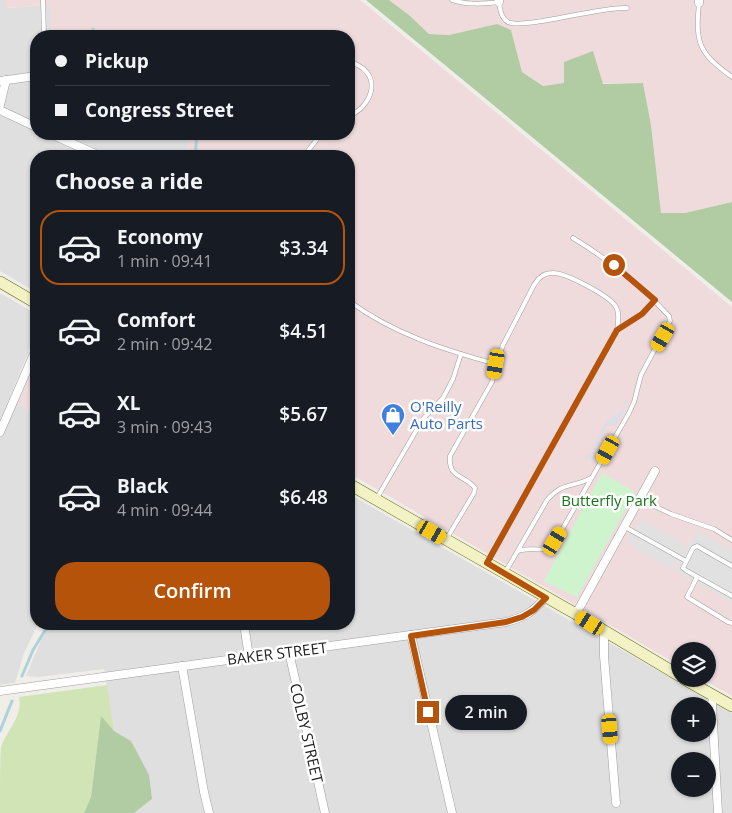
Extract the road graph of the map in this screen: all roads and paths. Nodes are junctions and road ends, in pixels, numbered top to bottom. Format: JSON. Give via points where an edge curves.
{"nodes":[{"id":1,"x":43,"y":0,"type":"edge"},
{"id":2,"x":452,"y":0,"type":"edge"},
{"id":3,"x":499,"y":1,"type":"edge"},
{"id":4,"x":699,"y":2,"type":"edge"},
{"id":5,"x":627,"y":8,"type":"dead end"},
{"id":6,"x":44,"y":30,"type":"edge"},
{"id":7,"x":355,"y":64,"type":"edge"},
{"id":8,"x":30,"y":77,"type":"edge"},
{"id":9,"x":732,"y":77,"type":"edge"},
{"id":10,"x":3,"y":80,"type":"edge"},
{"id":11,"x":0,"y":105,"type":"edge"},
{"id":12,"x":0,"y":110,"type":"edge"},
{"id":13,"x":355,"y":113,"type":"edge"},
{"id":14,"x":30,"y":124,"type":"edge"},
{"id":15,"x":64,"y":140,"type":"edge"},
{"id":16,"x":316,"y":140,"type":"edge"},
{"id":17,"x":87,"y":150,"type":"edge"},
{"id":18,"x":309,"y":150,"type":"edge"},
{"id":19,"x":573,"y":238,"type":"dead end"},
{"id":20,"x":0,"y":282,"type":"edge"},
{"id":21,"x":30,"y":300,"type":"edge"},
{"id":22,"x":655,"y":300,"type":"junction"},
{"id":23,"x":355,"y":305,"type":"edge"},
{"id":24,"x":617,"y":330,"type":"junction"},
{"id":25,"x":461,"y":354,"type":"junction"},
{"id":26,"x":30,"y":363,"type":"edge"},
{"id":27,"x":496,"y":364,"type":"junction"},
{"id":28,"x":0,"y":432,"type":"edge"},
{"id":29,"x":655,"y":472,"type":"dead end"},
{"id":30,"x":592,"y":478,"type":"junction"},
{"id":31,"x":355,"y":488,"type":"edge"},
{"id":32,"x":640,"y":498,"type":"junction"},
{"id":33,"x":376,"y":500,"type":"junction"},
{"id":34,"x":625,"y":526,"type":"junction"},
{"id":35,"x":446,"y":540,"type":"junction"},
{"id":36,"x":732,"y":540,"type":"edge"},
{"id":37,"x":518,"y":551,"type":"junction"},
{"id":38,"x":686,"y":561,"type":"junction"},
{"id":39,"x":487,"y":563,"type":"junction"},
{"id":40,"x":732,"y":566,"type":"edge"},
{"id":41,"x":504,"y":573,"type":"junction"},
{"id":42,"x":697,"y":577,"type":"junction"},
{"id":43,"x":732,"y":596,"type":"edge"},
{"id":44,"x":546,"y":598,"type":"junction"},
{"id":45,"x":576,"y":614,"type":"junction"},
{"id":46,"x":732,"y":623,"type":"edge"},
{"id":47,"x":245,"y":630,"type":"edge"},
{"id":48,"x":604,"y":631,"type":"junction"},
{"id":49,"x":411,"y":636,"type":"junction"},
{"id":50,"x":289,"y":652,"type":"junction"},
{"id":51,"x":249,"y":657,"type":"junction"},
{"id":52,"x":182,"y":666,"type":"junction"},
{"id":53,"x":671,"y":671,"type":"edge"},
{"id":54,"x":698,"y":687,"type":"edge"},
{"id":55,"x":0,"y":691,"type":"edge"},
{"id":56,"x":713,"y":696,"type":"junction"},
{"id":57,"x":732,"y":706,"type":"edge"},
{"id":58,"x":616,"y":803,"type":"dead end"},
{"id":59,"x":209,"y":813,"type":"edge"},
{"id":60,"x":325,"y":813,"type":"edge"},
{"id":61,"x":452,"y":813,"type":"edge"},
{"id":62,"x":718,"y":813,"type":"edge"}],
"edges":[{"from":1,"to":6,"type":"lane"},
{"from":2,"to":3,"type":"lane","via":[[476,5]]},
{"from":3,"to":5,"type":"lane","via":[[502,17],[520,24]]},
{"from":4,"to":9,"type":"lane","via":[[699,41],[708,57]]},
{"from":7,"to":13,"type":"lane","via":[[367,70],[372,90],[367,103]]},
{"from":8,"to":10,"type":"street"},
{"from":10,"to":11,"type":"street"},
{"from":12,"to":14,"type":"street"},
{"from":15,"to":17,"type":"street"},
{"from":16,"to":18,"type":"lane"},
{"from":19,"to":22,"type":"lane","via":[[614,265]]},
{"from":20,"to":21,"type":"street"},
{"from":22,"to":24,"type":"lane","via":[[642,314]]},
{"from":22,"to":30,"type":"lane","via":[[669,316],[669,326],[641,375],[629,413]]},
{"from":23,"to":25,"type":"lane","via":[[400,331]]},
{"from":24,"to":27,"type":"lane","via":[[617,308],[607,297],[567,276],[546,274],[539,277],[534,285]]},
{"from":24,"to":39,"type":"lane"},
{"from":25,"to":27,"type":"lane"},
{"from":25,"to":33,"type":"lane","via":[[446,393],[423,419]]},
{"from":26,"to":28,"type":"street"},
{"from":27,"to":35,"type":"lane","via":[[492,382],[450,456],[451,469],[475,488]]},
{"from":29,"to":32,"type":"street"},
{"from":30,"to":37,"type":"lane","via":[[559,488],[553,493]]},
{"from":30,"to":37,"type":"lane","via":[[552,546],[542,550]]},
{"from":31,"to":33,"type":"street"},
{"from":32,"to":34,"type":"street"},
{"from":32,"to":36,"type":"lane","via":[[671,514],[714,529]]},
{"from":33,"to":35,"type":"street"},
{"from":34,"to":38,"type":"lane"},
{"from":34,"to":45,"type":"street"},
{"from":35,"to":39,"type":"street"},
{"from":37,"to":41,"type":"lane"},
{"from":38,"to":40,"type":"lane","via":[[697,546]]},
{"from":38,"to":42,"type":"lane","via":[[684,570]]},
{"from":39,"to":41,"type":"street"},
{"from":41,"to":44,"type":"street"},
{"from":42,"to":43,"type":"lane"},
{"from":42,"to":46,"type":"lane","via":[[687,597]]},
{"from":44,"to":45,"type":"street"},
{"from":44,"to":49,"type":"street","name":"BAKER STREET","via":[[534,610],[506,622]]},
{"from":45,"to":48,"type":"street"},
{"from":47,"to":51,"type":"street"},
{"from":48,"to":53,"type":"street"},
{"from":48,"to":58,"type":"street"},
{"from":49,"to":50,"type":"street","name":"BAKER STREET"},
{"from":49,"to":61,"type":"street"},
{"from":50,"to":51,"type":"street","name":"BAKER STREET"},
{"from":50,"to":60,"type":"street","name":"COLBY STREET"},
{"from":51,"to":52,"type":"street","name":"BAKER STREET"},
{"from":52,"to":55,"type":"street","name":"BAKER STREET"},
{"from":52,"to":59,"type":"street"},
{"from":54,"to":56,"type":"street"},
{"from":56,"to":57,"type":"street"},
{"from":56,"to":62,"type":"street"}]}
